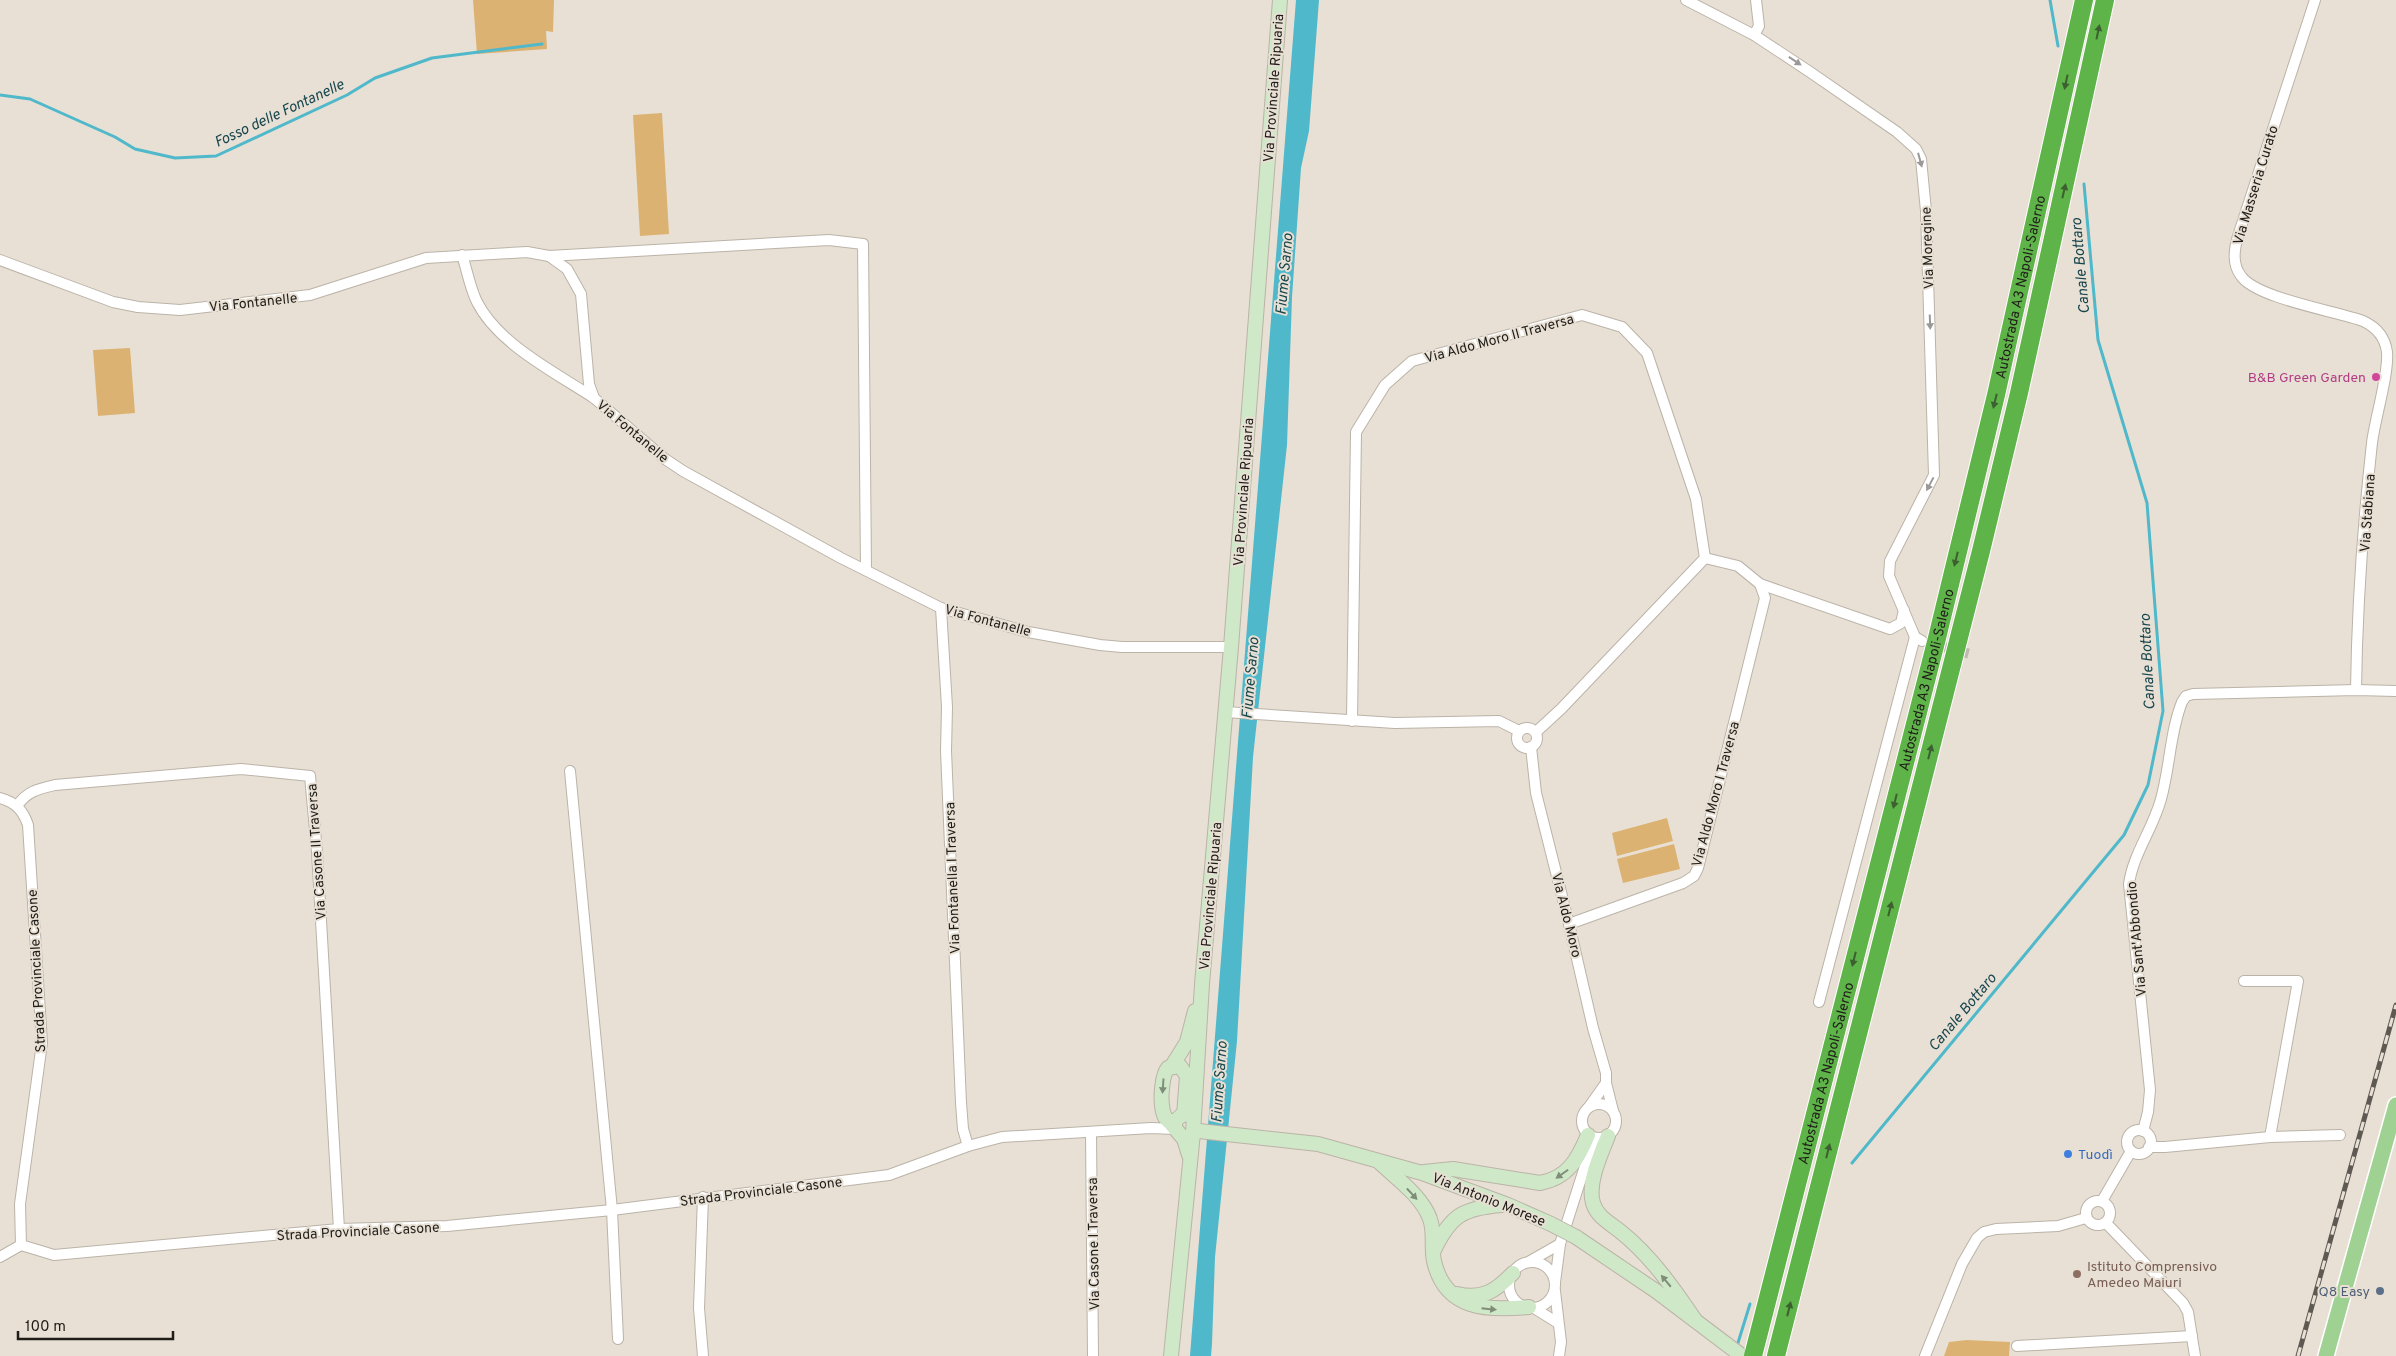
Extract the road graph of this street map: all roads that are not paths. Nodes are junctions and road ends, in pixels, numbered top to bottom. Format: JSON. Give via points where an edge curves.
{"nodes":[{"id":1,"x":1280,"y":0,"type":"edge"},
{"id":2,"x":1686,"y":0,"type":"edge"},
{"id":3,"x":1756,"y":0,"type":"edge"},
{"id":4,"x":2084,"y":0,"type":"edge"},
{"id":5,"x":2105,"y":0,"type":"edge"},
{"id":6,"x":2315,"y":0,"type":"edge"},
{"id":7,"x":1754,"y":34,"type":"junction"},
{"id":8,"x":462,"y":255,"type":"junction"},
{"id":9,"x":549,"y":256,"type":"junction"},
{"id":10,"x":0,"y":260,"type":"edge"},
{"id":11,"x":2383,"y":338,"type":"joint"},
{"id":12,"x":594,"y":398,"type":"junction"},
{"id":13,"x":1705,"y":558,"type":"junction"},
{"id":14,"x":866,"y":570,"type":"junction"},
{"id":15,"x":1760,"y":584,"type":"junction"},
{"id":16,"x":941,"y":608,"type":"junction"},
{"id":17,"x":1904,"y":610,"type":"junction"},
{"id":18,"x":1231,"y":647,"type":"junction"},
{"id":19,"x":2356,"y":690,"type":"junction"},
{"id":20,"x":2396,"y":691,"type":"edge"},
{"id":21,"x":1228,"y":712,"type":"junction"},
{"id":22,"x":1352,"y":721,"type":"junction"},
{"id":23,"x":1519,"y":731,"type":"junction"},
{"id":24,"x":1536,"y":732,"type":"junction"},
{"id":25,"x":1531,"y":747,"type":"junction"},
{"id":26,"x":570,"y":771,"type":"dead end"},
{"id":27,"x":0,"y":798,"type":"edge"},
{"id":28,"x":17,"y":806,"type":"junction"},
{"id":29,"x":1569,"y":924,"type":"junction"},
{"id":30,"x":2244,"y":981,"type":"dead end"},
{"id":31,"x":1202,"y":984,"type":"junction"},
{"id":32,"x":1819,"y":1002,"type":"dead end"},
{"id":33,"x":1172,"y":1066,"type":"junction"},
{"id":34,"x":1187,"y":1076,"type":"junction"},
{"id":35,"x":1606,"y":1083,"type":"junction"},
{"id":36,"x":1194,"y":1096,"type":"junction"},
{"id":37,"x":2396,"y":1105,"type":"edge"},
{"id":38,"x":1589,"y":1107,"type":"junction"},
{"id":39,"x":1613,"y":1111,"type":"junction"},
{"id":40,"x":1182,"y":1123,"type":"junction"},
{"id":41,"x":1152,"y":1128,"type":"junction"},
{"id":42,"x":2143,"y":1131,"type":"junction"},
{"id":43,"x":1091,"y":1132,"type":"junction"},
{"id":44,"x":2340,"y":1135,"type":"dead end"},
{"id":45,"x":1597,"y":1136,"type":"junction"},
{"id":46,"x":2270,"y":1137,"type":"junction"},
{"id":47,"x":968,"y":1146,"type":"junction"},
{"id":48,"x":2150,"y":1147,"type":"junction"},
{"id":49,"x":2131,"y":1151,"type":"junction"},
{"id":50,"x":1377,"y":1160,"type":"junction"},
{"id":51,"x":1422,"y":1173,"type":"junction"},
{"id":52,"x":703,"y":1197,"type":"junction"},
{"id":53,"x":2102,"y":1201,"type":"junction"},
{"id":54,"x":1508,"y":1205,"type":"junction"},
{"id":55,"x":612,"y":1210,"type":"junction"},
{"id":56,"x":2086,"y":1218,"type":"junction"},
{"id":57,"x":2106,"y":1223,"type":"junction"},
{"id":58,"x":339,"y":1229,"type":"junction"},
{"id":59,"x":1560,"y":1244,"type":"junction"},
{"id":60,"x":21,"y":1245,"type":"junction"},
{"id":61,"x":1433,"y":1253,"type":"junction"},
{"id":62,"x":0,"y":1256,"type":"edge"},
{"id":63,"x":1528,"y":1262,"type":"junction"},
{"id":64,"x":1513,"y":1273,"type":"junction"},
{"id":65,"x":1555,"y":1285,"type":"junction"},
{"id":66,"x":1454,"y":1293,"type":"junction"},
{"id":67,"x":1531,"y":1307,"type":"junction"},
{"id":68,"x":1695,"y":1320,"type":"junction"},
{"id":69,"x":1558,"y":1323,"type":"junction"},
{"id":70,"x":2192,"y":1336,"type":"junction"},
{"id":71,"x":618,"y":1338,"type":"dead end"},
{"id":72,"x":2017,"y":1346,"type":"dead end"},
{"id":73,"x":703,"y":1356,"type":"edge"},
{"id":74,"x":1093,"y":1356,"type":"edge"},
{"id":75,"x":1171,"y":1356,"type":"edge"},
{"id":76,"x":1559,"y":1356,"type":"edge"},
{"id":77,"x":1742,"y":1356,"type":"edge"},
{"id":78,"x":1753,"y":1356,"type":"edge"},
{"id":79,"x":1776,"y":1356,"type":"edge"},
{"id":80,"x":1925,"y":1356,"type":"edge"},
{"id":81,"x":2195,"y":1356,"type":"edge"},
{"id":82,"x":2326,"y":1356,"type":"edge"}],
"edges":[{"from":1,"to":18,"type":"main road","name":"Via Provinciale Ripuaria"},
{"from":2,"to":7,"type":"street","name":"Via Moregine"},
{"from":3,"to":7,"type":"street","via":[[1759,26]]},
{"from":4,"to":78,"type":"highway","name":"Autostrada A3 Napoli-Salerno","one_way":true,"via":[[1994,405]]},
{"from":79,"to":5,"type":"highway","name":"Autostrada A3 Napoli-Salerno","one_way":true,"via":[[1981,551]]},
{"from":6,"to":11,"type":"street","name":"Via Masseria Curato","via":[[2238,236],[2234,258],[2240,276],[2254,289],[2362,321],[2371,325]]},
{"from":7,"to":17,"type":"street","name":"Via Moregine","one_way":true,"via":[[1897,132],[1916,149],[1921,159],[1926,211],[1934,475],[1890,560],[1890,576]]},
{"from":8,"to":9,"type":"street","name":"Via Fontanelle","via":[[527,252]]},
{"from":8,"to":10,"type":"street","name":"Via Fontanelle","via":[[426,258],[310,296],[180,310],[112,302]]},
{"from":8,"to":12,"type":"street","via":[[476,302],[490,323],[526,354]]},
{"from":9,"to":12,"type":"street","name":"Via Fontanelle","via":[[566,269],[581,294],[588,384]]},
{"from":9,"to":14,"type":"street","via":[[830,240],[863,244]]},
{"from":11,"to":19,"type":"street","name":"Via Stabiana","via":[[2387,354],[2372,444]]},
{"from":12,"to":14,"type":"street","name":"Via Fontanelle","via":[[683,471]]},
{"from":13,"to":15,"type":"street","via":[[1738,566]]},
{"from":13,"to":22,"type":"street","name":"Via Aldo Moro II Traversa","via":[[1696,499],[1647,353],[1622,327],[1582,315],[1412,361],[1385,386],[1356,432]]},
{"from":13,"to":24,"type":"street","via":[[1561,710]]},
{"from":14,"to":16,"type":"street","name":"Via Fontanelle"},
{"from":15,"to":17,"type":"street","via":[[1890,629],[1901,623]]},
{"from":15,"to":29,"type":"street","name":"Via Aldo Moro I Traversa","via":[[1765,598],[1694,876],[1683,883]]},
{"from":16,"to":18,"type":"street","name":"Via Fontanelle","via":[[1028,632],[1100,645]]},
{"from":16,"to":47,"type":"street","name":"Via Fontanella I Traversa","via":[[961,1104]]},
{"from":17,"to":32,"type":"street","name":"Via Moregine","via":[[1918,639]]},
{"from":18,"to":21,"type":"main road","name":"Via Provinciale Ripuaria"},
{"from":19,"to":20,"type":"street"},
{"from":19,"to":42,"type":"street","name":"Via Sant'Abbondio","via":[[2186,696],[2178,711],[2156,816],[2131,869],[2150,1090]]},
{"from":21,"to":22,"type":"street"},
{"from":21,"to":31,"type":"main road","name":"Via Provinciale Ripuaria"},
{"from":22,"to":23,"type":"street","via":[[1499,721]]},
{"from":23,"to":24,"type":"street","via":[[1528,727]]},
{"from":23,"to":25,"type":"street","via":[[1517,740],[1520,745]]},
{"from":24,"to":25,"type":"street","via":[[1536,742]]},
{"from":25,"to":29,"type":"street","name":"Via Aldo Moro","via":[[1536,793]]},
{"from":26,"to":55,"type":"street"},
{"from":27,"to":28,"type":"street"},
{"from":28,"to":58,"type":"street","name":"Via Casone II Traversa","via":[[32,791],[54,785],[242,769],[310,776]]},
{"from":28,"to":60,"type":"street","name":"Strada Provinciale Casone","via":[[28,825],[42,1043],[20,1204]]},
{"from":29,"to":35,"type":"street","name":"Via Aldo Moro","via":[[1593,1028],[1603,1057]]},
{"from":30,"to":46,"type":"street","via":[[2298,981]]},
{"from":31,"to":33,"type":"main road","name":"Via Provinciale Ripuaria","via":[[1187,1042]]},
{"from":31,"to":36,"type":"main road","name":"Via Provinciale Ripuaria"},
{"from":33,"to":34,"type":"main road","via":[[1183,1069]]},
{"from":33,"to":40,"type":"main road","name":"Via Provinciale Ripuaria","one_way":true,"via":[[1164,1075]]},
{"from":34,"to":36,"type":"main road"},
{"from":34,"to":40,"type":"main road","name":"Via Provinciale Ripuaria"},
{"from":35,"to":38,"type":"street"},
{"from":35,"to":39,"type":"street","name":"Via Aldo Moro"},
{"from":36,"to":40,"type":"main road","name":"Via Provinciale Ripuaria"},
{"from":37,"to":82,"type":"main road"},
{"from":38,"to":39,"type":"street","via":[[1605,1105]]},
{"from":38,"to":45,"type":"street","via":[[1582,1121],[1585,1131]]},
{"from":39,"to":45,"type":"street","via":[[1616,1127]]},
{"from":40,"to":41,"type":"street","name":"Strada Provinciale Casone"},
{"from":40,"to":41,"type":"street","via":[[1159,1124]]},
{"from":40,"to":50,"type":"main road","name":"Via Antonio Morese","via":[[1318,1144]]},
{"from":40,"to":75,"type":"main road","name":"Via Provinciale Ripuaria","via":[[1189,1156]]},
{"from":41,"to":43,"type":"street","name":"Strada Provinciale Casone"},
{"from":42,"to":48,"type":"street","via":[[2150,1139]]},
{"from":42,"to":49,"type":"street","via":[[2135,1131],[2129,1136],[2127,1144]]},
{"from":43,"to":47,"type":"street","name":"Strada Provinciale Casone","via":[[1002,1137]]},
{"from":43,"to":74,"type":"street","name":"Via Casone I Traversa"},
{"from":44,"to":46,"type":"street"},
{"from":45,"to":51,"type":"main road","one_way":true,"via":[[1575,1163],[1560,1177],[1550,1181],[1453,1169]]},
{"from":45,"to":59,"type":"street"},
{"from":68,"to":45,"type":"main road","one_way":true,"via":[[1643,1253],[1598,1215],[1592,1202]]},
{"from":46,"to":48,"type":"street"},
{"from":47,"to":52,"type":"street","name":"Strada Provinciale Casone","via":[[889,1175]]},
{"from":48,"to":49,"type":"street","via":[[2142,1154]]},
{"from":49,"to":53,"type":"street"},
{"from":50,"to":51,"type":"main road","name":"Via Antonio Morese"},
{"from":50,"to":61,"type":"main road","one_way":true,"via":[[1414,1194],[1426,1211],[1432,1227]]},
{"from":51,"to":54,"type":"main road","name":"Via Antonio Morese"},
{"from":52,"to":55,"type":"street","name":"Strada Provinciale Casone"},
{"from":52,"to":73,"type":"street","via":[[699,1308]]},
{"from":53,"to":56,"type":"street","via":[[2090,1203]]},
{"from":53,"to":57,"type":"street","via":[[2110,1209]]},
{"from":54,"to":61,"type":"main road","via":[[1479,1207],[1460,1214],[1442,1233]]},
{"from":54,"to":68,"type":"main road","name":"Via Antonio Morese","bridge":true,"via":[[1551,1224],[1614,1260]]},
{"from":55,"to":58,"type":"street","name":"Strada Provinciale Casone","via":[[447,1226]]},
{"from":55,"to":71,"type":"street"},
{"from":56,"to":57,"type":"street","via":[[2095,1225]]},
{"from":56,"to":80,"type":"street","via":[[2058,1226],[1984,1232],[1976,1238],[1962,1264]]},
{"from":57,"to":70,"type":"street","via":[[2183,1302]]},
{"from":58,"to":60,"type":"street","name":"Strada Provinciale Casone","via":[[54,1255]]},
{"from":59,"to":63,"type":"street"},
{"from":59,"to":65,"type":"street"},
{"from":60,"to":62,"type":"street"},
{"from":61,"to":66,"type":"main road","via":[[1441,1280]]},
{"from":63,"to":64,"type":"street"},
{"from":63,"to":65,"type":"street","via":[[1546,1266]]},
{"from":64,"to":66,"type":"main road","via":[[1491,1292],[1472,1296]]},
{"from":64,"to":67,"type":"street","via":[[1511,1292],[1517,1302]]},
{"from":65,"to":67,"type":"street","via":[[1546,1303]]},
{"from":65,"to":69,"type":"street"},
{"from":66,"to":67,"type":"main road","one_way":true,"via":[[1479,1308]]},
{"from":67,"to":69,"type":"street"},
{"from":68,"to":77,"type":"main road","name":"Via Antonio Morese"},
{"from":69,"to":76,"type":"street"},
{"from":70,"to":72,"type":"street"},
{"from":70,"to":81,"type":"street"}]}
